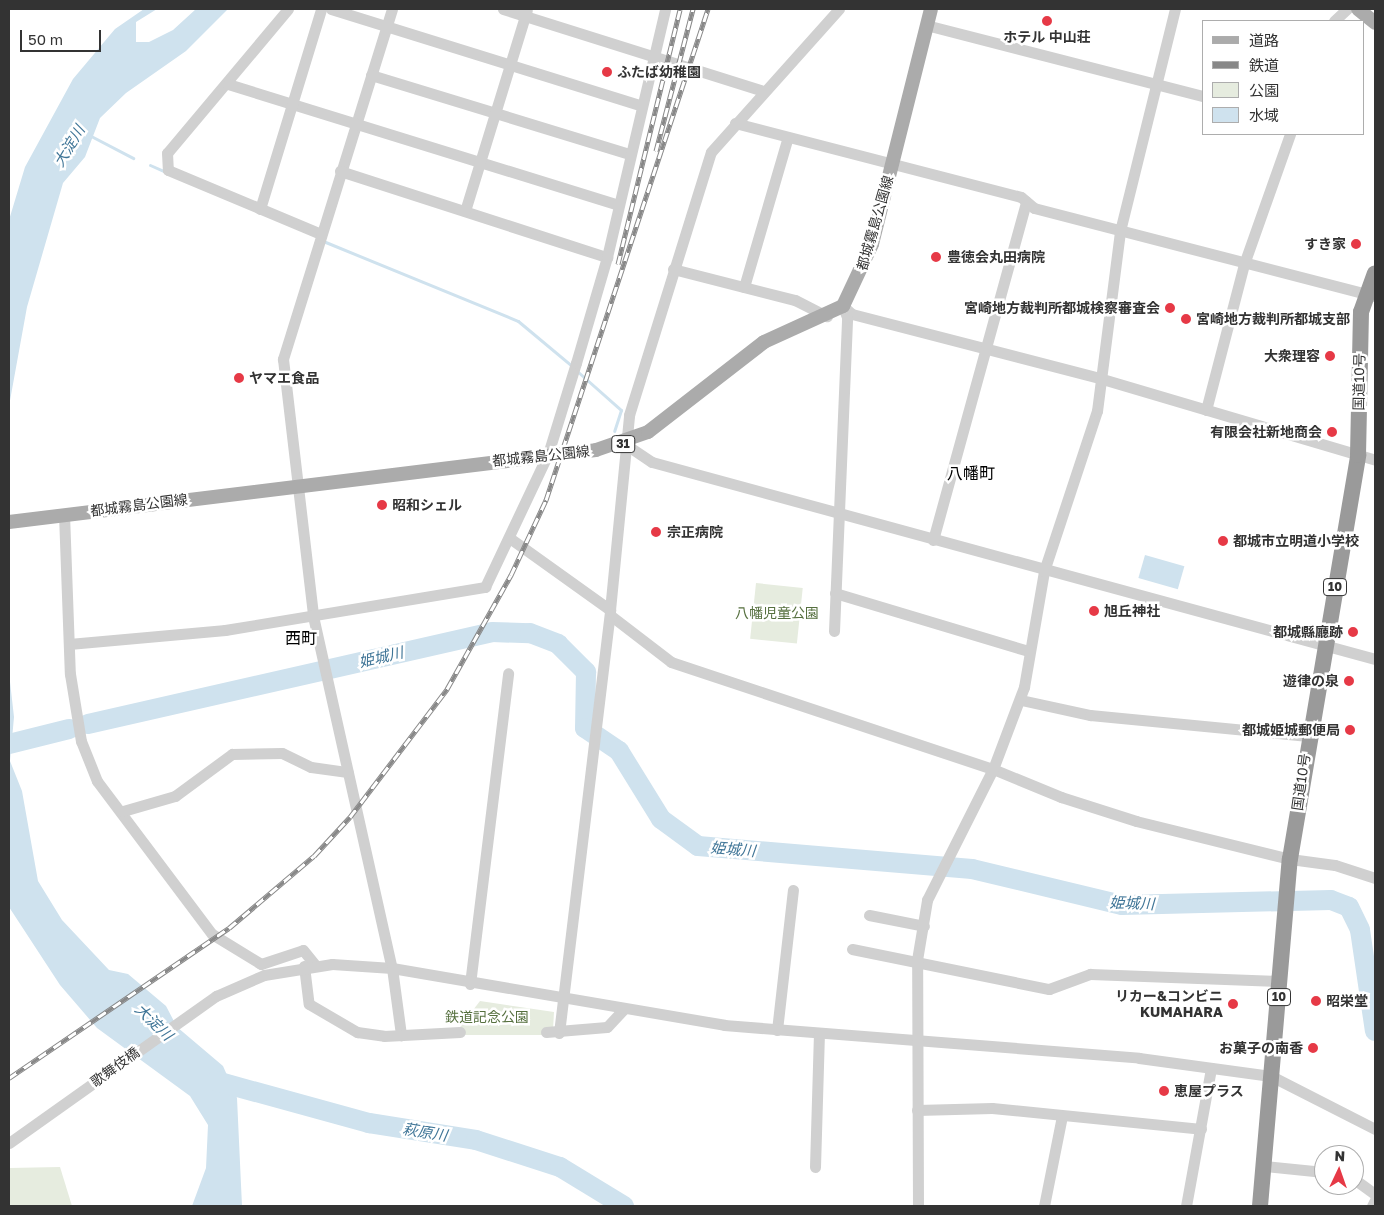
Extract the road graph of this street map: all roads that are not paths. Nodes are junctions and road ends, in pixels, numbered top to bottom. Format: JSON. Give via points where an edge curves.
{"nodes":[{"id":1,"x":288,"y":9,"type":"edge"},
{"id":2,"x":321,"y":9,"type":"edge"},
{"id":3,"x":331,"y":9,"type":"edge"},
{"id":4,"x":392,"y":9,"type":"edge"},
{"id":5,"x":503,"y":9,"type":"edge"},
{"id":6,"x":665,"y":9,"type":"edge"},
{"id":7,"x":839,"y":9,"type":"edge"},
{"id":8,"x":931,"y":9,"type":"edge"},
{"id":9,"x":1175,"y":9,"type":"edge"},
{"id":10,"x":1347,"y":9,"type":"edge"},
{"id":11,"x":1358,"y":9,"type":"edge"},
{"id":12,"x":527,"y":12,"type":"edge"},
{"id":13,"x":1335,"y":20,"type":"edge"},
{"id":14,"x":1375,"y":23,"type":"edge"},
{"id":15,"x":926,"y":25,"type":"junction"},
{"id":16,"x":386,"y":27,"type":"junction"},
{"id":17,"x":653,"y":55,"type":"junction"},
{"id":18,"x":511,"y":65,"type":"junction"},
{"id":19,"x":371,"y":75,"type":"junction"},
{"id":20,"x":228,"y":84,"type":"junction"},
{"id":21,"x":1156,"y":84,"type":"junction"},
{"id":22,"x":763,"y":91,"type":"junction"},
{"id":23,"x":1202,"y":96,"type":"edge"},
{"id":24,"x":293,"y":104,"type":"junction"},
{"id":25,"x":639,"y":105,"type":"junction"},
{"id":26,"x":496,"y":113,"type":"junction"},
{"id":27,"x":735,"y":122,"type":"junction"},
{"id":28,"x":355,"y":124,"type":"junction"},
{"id":29,"x":1290,"y":135,"type":"edge"},
{"id":30,"x":788,"y":137,"type":"junction"},
{"id":31,"x":629,"y":154,"type":"junction"},
{"id":32,"x":481,"y":161,"type":"junction"},
{"id":33,"x":892,"y":162,"type":"junction"},
{"id":34,"x":340,"y":171,"type":"junction"},
{"id":35,"x":1026,"y":202,"type":"junction"},
{"id":36,"x":619,"y":205,"type":"junction"},
{"id":37,"x":260,"y":209,"type":"junction"},
{"id":38,"x":465,"y":211,"type":"junction"},
{"id":39,"x":1120,"y":231,"type":"junction"},
{"id":40,"x":319,"y":238,"type":"junction"},
{"id":41,"x":607,"y":257,"type":"junction"},
{"id":42,"x":1244,"y":264,"type":"junction"},
{"id":43,"x":673,"y":269,"type":"junction"},
{"id":44,"x":1375,"y":273,"type":"edge"},
{"id":45,"x":744,"y":287,"type":"junction"},
{"id":46,"x":1370,"y":295,"type":"edge"},
{"id":47,"x":843,"y":306,"type":"junction"},
{"id":48,"x":827,"y":316,"type":"junction"},
{"id":49,"x":984,"y":349,"type":"junction"},
{"id":50,"x":1099,"y":378,"type":"junction"},
{"id":51,"x":1206,"y":410,"type":"junction"},
{"id":52,"x":625,"y":444,"type":"junction"},
{"id":53,"x":548,"y":454,"type":"junction"},
{"id":54,"x":1358,"y":455,"type":"junction"},
{"id":55,"x":1375,"y":460,"type":"edge"},
{"id":56,"x":296,"y":485,"type":"junction"},
{"id":57,"x":838,"y":513,"type":"junction"},
{"id":58,"x":59,"y":515,"type":"junction"},
{"id":59,"x":9,"y":522,"type":"edge"},
{"id":60,"x":511,"y":539,"type":"junction"},
{"id":61,"x":933,"y":540,"type":"junction"},
{"id":62,"x":1044,"y":571,"type":"junction"},
{"id":63,"x":836,"y":592,"type":"junction"},
{"id":64,"x":610,"y":612,"type":"junction"},
{"id":65,"x":313,"y":616,"type":"junction"},
{"id":66,"x":834,"y":631,"type":"dead end"},
{"id":67,"x":69,"y":644,"type":"junction"},
{"id":68,"x":1324,"y":646,"type":"junction"},
{"id":69,"x":1028,"y":651,"type":"junction"},
{"id":70,"x":1375,"y":660,"type":"edge"},
{"id":71,"x":508,"y":673,"type":"dead end"},
{"id":72,"x":1021,"y":700,"type":"junction"},
{"id":73,"x":1308,"y":736,"type":"junction"},
{"id":74,"x":993,"y":769,"type":"junction"},
{"id":75,"x":348,"y":772,"type":"junction"},
{"id":76,"x":123,"y":811,"type":"junction"},
{"id":77,"x":1290,"y":859,"type":"junction"},
{"id":78,"x":1375,"y":878,"type":"edge"},
{"id":79,"x":793,"y":890,"type":"dead end"},
{"id":80,"x":869,"y":915,"type":"dead end"},
{"id":81,"x":924,"y":926,"type":"junction"},
{"id":82,"x":852,"y":949,"type":"dead end"},
{"id":83,"x":917,"y":960,"type":"junction"},
{"id":84,"x":310,"y":966,"type":"junction"},
{"id":85,"x":392,"y":968,"type":"junction"},
{"id":86,"x":1280,"y":981,"type":"junction"},
{"id":87,"x":470,"y":984,"type":"junction"},
{"id":88,"x":562,"y":997,"type":"junction"},
{"id":89,"x":624,"y":1009,"type":"junction"},
{"id":90,"x":777,"y":1030,"type":"junction"},
{"id":91,"x":460,"y":1032,"type":"dead end"},
{"id":92,"x":546,"y":1032,"type":"dead end"},
{"id":93,"x":558,"y":1033,"type":"junction"},
{"id":94,"x":820,"y":1034,"type":"junction"},
{"id":95,"x":401,"y":1035,"type":"junction"},
{"id":96,"x":918,"y":1042,"type":"junction"},
{"id":97,"x":1211,"y":1068,"type":"junction"},
{"id":98,"x":1271,"y":1076,"type":"junction"},
{"id":99,"x":917,"y":1110,"type":"junction"},
{"id":100,"x":1062,"y":1116,"type":"junction"},
{"id":101,"x":1201,"y":1129,"type":"junction"},
{"id":102,"x":1375,"y":1129,"type":"edge"},
{"id":103,"x":9,"y":1143,"type":"edge"},
{"id":104,"x":1264,"y":1166,"type":"junction"},
{"id":105,"x":815,"y":1167,"type":"dead end"},
{"id":106,"x":1314,"y":1171,"type":"edge"},
{"id":107,"x":1364,"y":1186,"type":"edge"},
{"id":108,"x":1375,"y":1194,"type":"edge"},
{"id":109,"x":1375,"y":1200,"type":"edge"},
{"id":110,"x":918,"y":1206,"type":"edge"},
{"id":111,"x":1044,"y":1206,"type":"edge"},
{"id":112,"x":1186,"y":1206,"type":"edge"},
{"id":113,"x":1260,"y":1206,"type":"edge"},
{"id":114,"x":1372,"y":1206,"type":"edge"}],
"edges":[{"from":1,"to":20,"type":"street"},
{"from":2,"to":24,"type":"street"},
{"from":3,"to":16,"type":"street"},
{"from":4,"to":16,"type":"street"},
{"from":5,"to":12,"type":"street"},
{"from":6,"to":17,"type":"street"},
{"from":7,"to":22,"type":"street"},
{"from":8,"to":15,"type":"main road","name":"都城霧島公園線"},
{"from":9,"to":21,"type":"street"},
{"from":10,"to":13,"type":"street"},
{"from":11,"to":14,"type":"main road"},
{"from":12,"to":17,"type":"street"},
{"from":12,"to":18,"type":"street"},
{"from":15,"to":21,"type":"street"},
{"from":15,"to":33,"type":"main road","name":"都城霧島公園線"},
{"from":16,"to":18,"type":"street"},
{"from":16,"to":19,"type":"street"},
{"from":17,"to":22,"type":"street"},
{"from":17,"to":25,"type":"street"},
{"from":18,"to":25,"type":"street"},
{"from":18,"to":26,"type":"street"},
{"from":19,"to":26,"type":"street"},
{"from":19,"to":28,"type":"street"},
{"from":20,"to":24,"type":"street"},
{"from":20,"to":37,"type":"street","via":[[167,153],[168,170]]},
{"from":21,"to":23,"type":"street"},
{"from":21,"to":39,"type":"street"},
{"from":22,"to":27,"type":"street"},
{"from":24,"to":28,"type":"street"},
{"from":24,"to":37,"type":"street"},
{"from":25,"to":31,"type":"street"},
{"from":26,"to":31,"type":"street"},
{"from":26,"to":32,"type":"street"},
{"from":27,"to":30,"type":"street"},
{"from":27,"to":43,"type":"street","via":[[711,152]]},
{"from":28,"to":32,"type":"street"},
{"from":28,"to":34,"type":"street"},
{"from":29,"to":42,"type":"street"},
{"from":30,"to":33,"type":"street"},
{"from":30,"to":45,"type":"street"},
{"from":31,"to":36,"type":"street"},
{"from":32,"to":36,"type":"street"},
{"from":32,"to":38,"type":"street"},
{"from":33,"to":35,"type":"street","via":[[1021,197]]},
{"from":33,"to":47,"type":"main road","name":"都城霧島公園線","via":[[872,244]]},
{"from":34,"to":38,"type":"street"},
{"from":34,"to":40,"type":"street"},
{"from":35,"to":39,"type":"street","via":[[1034,208]]},
{"from":35,"to":49,"type":"street"},
{"from":36,"to":41,"type":"street"},
{"from":37,"to":40,"type":"street"},
{"from":38,"to":41,"type":"street"},
{"from":39,"to":42,"type":"street"},
{"from":39,"to":50,"type":"street"},
{"from":40,"to":56,"type":"street","via":[[283,359]]},
{"from":41,"to":53,"type":"street"},
{"from":42,"to":46,"type":"street"},
{"from":42,"to":51,"type":"street"},
{"from":43,"to":45,"type":"street"},
{"from":43,"to":52,"type":"street","via":[[629,415]]},
{"from":44,"to":46,"type":"highway","name":"国道10号","number":"10"},
{"from":45,"to":48,"type":"street","via":[[795,300]]},
{"from":46,"to":54,"type":"highway","name":"国道10号","number":"10"},
{"from":47,"to":48,"type":"main road","name":"都城霧島公園線","number":"31"},
{"from":47,"to":49,"type":"street","via":[[852,314]]},
{"from":47,"to":57,"type":"street","via":[[847,317]]},
{"from":48,"to":52,"type":"main road","name":"都城霧島公園線","number":"31","via":[[764,342],[648,432]]},
{"from":49,"to":50,"type":"street"},
{"from":49,"to":61,"type":"street"},
{"from":50,"to":51,"type":"street"},
{"from":50,"to":62,"type":"street","via":[[1097,411]]},
{"from":51,"to":54,"type":"street"},
{"from":52,"to":53,"type":"main road","name":"都城霧島公園線","number":"31"},
{"from":52,"to":57,"type":"street","via":[[652,462]]},
{"from":52,"to":64,"type":"street"},
{"from":53,"to":56,"type":"main road","name":"都城霧島公園線","number":"31"},
{"from":53,"to":60,"type":"street"},
{"from":54,"to":55,"type":"street"},
{"from":54,"to":68,"type":"highway","name":"国道10号","number":"10"},
{"from":56,"to":58,"type":"main road","name":"都城霧島公園線","number":"31"},
{"from":56,"to":65,"type":"street"},
{"from":57,"to":61,"type":"street"},
{"from":57,"to":63,"type":"street"},
{"from":58,"to":59,"type":"main road","name":"都城霧島公園線","number":"31"},
{"from":58,"to":67,"type":"street"},
{"from":60,"to":64,"type":"street"},
{"from":60,"to":65,"type":"street","via":[[485,587]]},
{"from":61,"to":62,"type":"street"},
{"from":62,"to":68,"type":"street"},
{"from":62,"to":69,"type":"street"},
{"from":63,"to":66,"type":"street"},
{"from":63,"to":69,"type":"street"},
{"from":64,"to":74,"type":"street","via":[[671,662]]},
{"from":64,"to":88,"type":"street"},
{"from":65,"to":67,"type":"street","via":[[225,630]]},
{"from":65,"to":75,"type":"street","via":[[330,678]]},
{"from":67,"to":76,"type":"street","via":[[85,758]]},
{"from":68,"to":70,"type":"street"},
{"from":68,"to":73,"type":"highway","name":"国道10号","number":"10"},
{"from":69,"to":72,"type":"street"},
{"from":71,"to":87,"type":"street"},
{"from":72,"to":73,"type":"street","via":[[1090,715]]},
{"from":72,"to":74,"type":"street"},
{"from":73,"to":77,"type":"highway","name":"国道10号","number":"10"},
{"from":74,"to":77,"type":"street","via":[[1136,821]]},
{"from":74,"to":81,"type":"street","via":[[937,874]]},
{"from":75,"to":76,"type":"street","via":[[310,767],[282,753],[232,754],[175,796]]},
{"from":75,"to":85,"type":"street"},
{"from":76,"to":84,"type":"street","via":[[137,838],[212,934],[262,964],[303,950]]},
{"from":77,"to":78,"type":"street","via":[[1335,865]]},
{"from":77,"to":86,"type":"highway","name":"国道10号","number":"10"},
{"from":79,"to":90,"type":"street"},
{"from":80,"to":81,"type":"street"},
{"from":81,"to":83,"type":"street"},
{"from":82,"to":83,"type":"street"},
{"from":83,"to":86,"type":"street","via":[[1049,989],[1090,974]]},
{"from":83,"to":96,"type":"street"},
{"from":84,"to":85,"type":"street","name":"歌舞伎橋"},
{"from":84,"to":95,"type":"street","via":[[306,992],[315,1010],[370,1036]]},
{"from":84,"to":103,"type":"street","name":"歌舞伎橋","via":[[242,984],[192,1011]]},
{"from":85,"to":87,"type":"street","name":"歌舞伎橋"},
{"from":85,"to":95,"type":"street"},
{"from":86,"to":98,"type":"highway","name":"国道10号","number":"10"},
{"from":87,"to":88,"type":"street","name":"歌舞伎橋"},
{"from":88,"to":89,"type":"street","name":"歌舞伎橋"},
{"from":88,"to":93,"type":"street"},
{"from":89,"to":90,"type":"street","name":"歌舞伎橋"},
{"from":89,"to":93,"type":"street","via":[[607,1027]]},
{"from":90,"to":94,"type":"street","name":"歌舞伎橋"},
{"from":91,"to":95,"type":"street"},
{"from":92,"to":93,"type":"street"},
{"from":94,"to":96,"type":"street","name":"歌舞伎橋"},
{"from":94,"to":105,"type":"street"},
{"from":96,"to":97,"type":"street","name":"歌舞伎橋","via":[[1139,1058]]},
{"from":96,"to":99,"type":"street"},
{"from":97,"to":98,"type":"street","name":"歌舞伎橋"},
{"from":97,"to":101,"type":"street"},
{"from":98,"to":102,"type":"street","name":"歌舞伎橋"},
{"from":98,"to":104,"type":"highway","name":"国道10号","number":"10"},
{"from":99,"to":100,"type":"street","via":[[992,1108]]},
{"from":99,"to":110,"type":"street"},
{"from":100,"to":101,"type":"street"},
{"from":100,"to":111,"type":"street"},
{"from":101,"to":112,"type":"street"},
{"from":104,"to":106,"type":"street"},
{"from":104,"to":113,"type":"highway","name":"国道10号","number":"10"},
{"from":107,"to":108,"type":"street"},
{"from":109,"to":114,"type":"street"}]}
